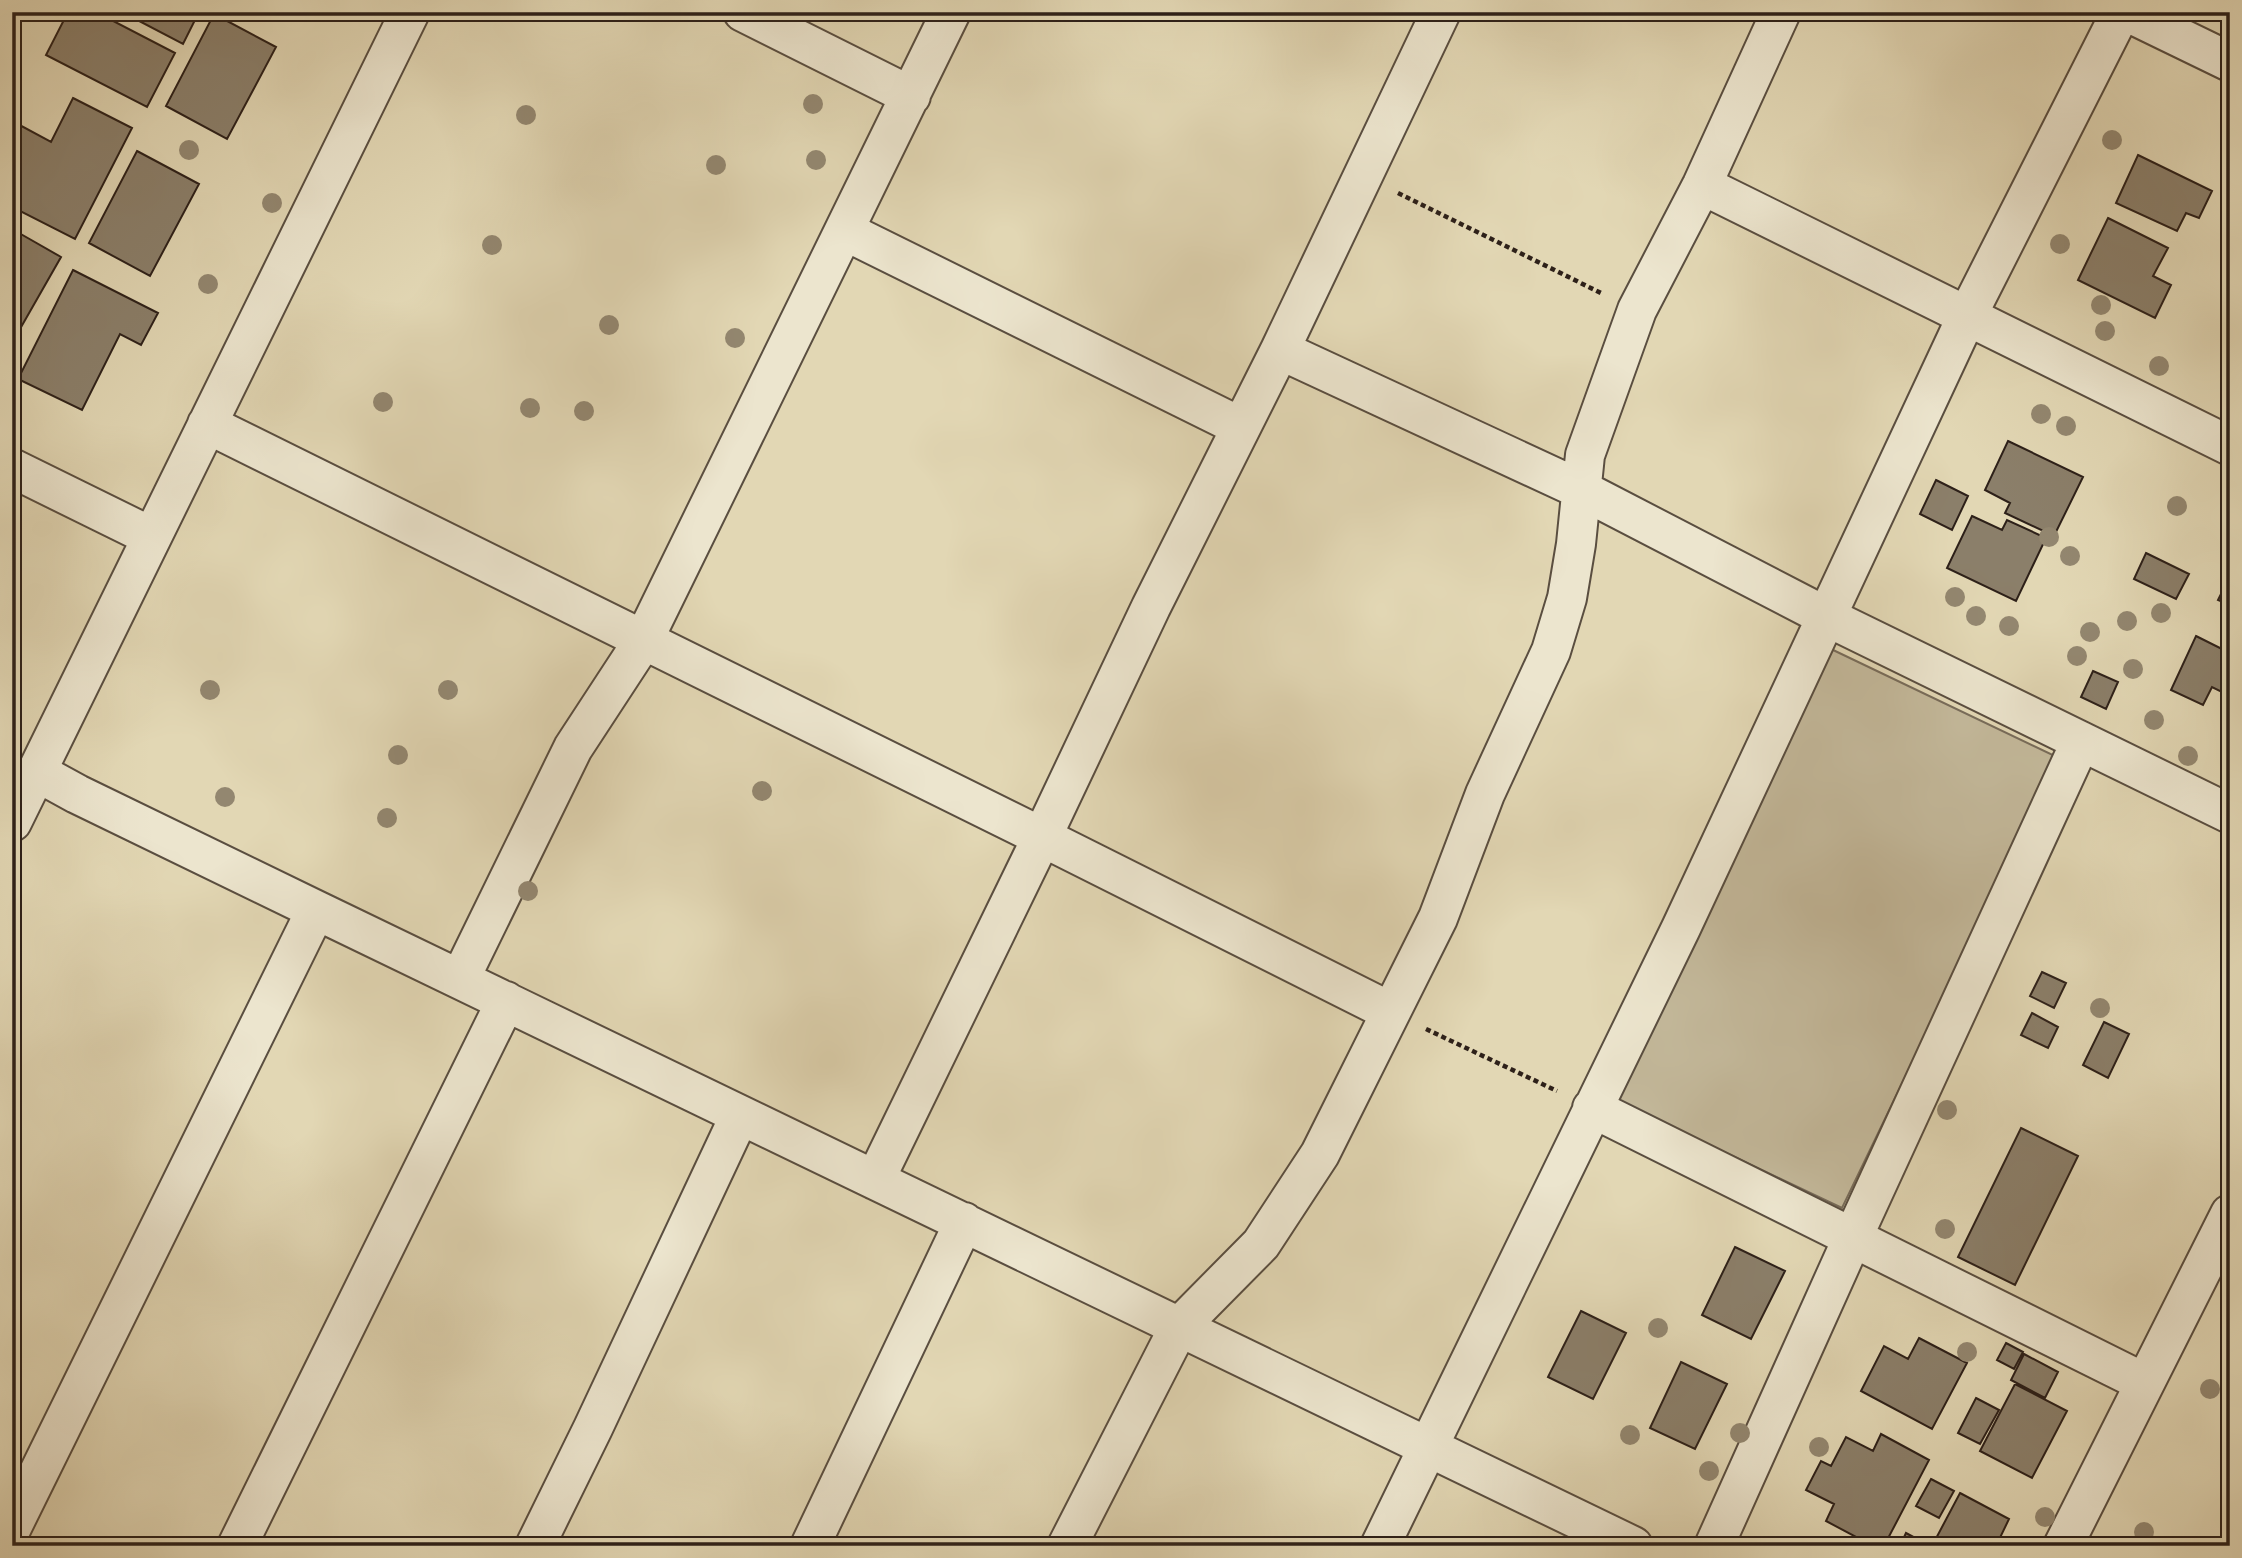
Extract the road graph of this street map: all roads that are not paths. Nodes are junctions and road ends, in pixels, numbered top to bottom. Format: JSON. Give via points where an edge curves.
{"nodes":[{"id":1,"x":410,"y":12,"type":"edge"},
{"id":2,"x":743,"y":12,"type":"edge"},
{"id":3,"x":951,"y":12,"type":"edge"},
{"id":4,"x":1441,"y":12,"type":"edge"},
{"id":5,"x":1781,"y":12,"type":"edge"},
{"id":6,"x":2121,"y":12,"type":"edge"},
{"id":7,"x":2127,"y":12,"type":"edge"},
{"id":8,"x":2230,"y":62,"type":"edge"},
{"id":9,"x":911,"y":96,"type":"junction"},
{"id":10,"x":1702,"y":185,"type":"junction"},
{"id":11,"x":845,"y":231,"type":"junction"},
{"id":12,"x":1967,"y":316,"type":"junction"},
{"id":13,"x":1280,"y":350,"type":"junction"},
{"id":14,"x":207,"y":424,"type":"junction"},
{"id":15,"x":1241,"y":427,"type":"junction"},
{"id":16,"x":2230,"y":446,"type":"edge"},
{"id":17,"x":12,"y":468,"type":"edge"},
{"id":18,"x":1582,"y":491,"type":"junction"},
{"id":19,"x":152,"y":537,"type":"junction"},
{"id":20,"x":1825,"y":616,"type":"junction"},
{"id":21,"x":643,"y":641,"type":"junction"},
{"id":22,"x":2081,"y":741,"type":"junction"},
{"id":23,"x":37,"y":772,"type":"junction"},
{"id":24,"x":2230,"y":814,"type":"edge"},
{"id":25,"x":12,"y":822,"type":"edge"},
{"id":26,"x":1042,"y":837,"type":"junction"},
{"id":27,"x":316,"y":910,"type":"junction"},
{"id":28,"x":460,"y":979,"type":"junction"},
{"id":29,"x":506,"y":1001,"type":"junction"},
{"id":30,"x":1391,"y":1012,"type":"junction"},
{"id":31,"x":1592,"y":1108,"type":"junction"},
{"id":32,"x":740,"y":1115,"type":"junction"},
{"id":33,"x":876,"y":1180,"type":"junction"},
{"id":34,"x":2230,"y":1214,"type":"edge"},
{"id":35,"x":964,"y":1222,"type":"junction"},
{"id":36,"x":1853,"y":1237,"type":"junction"},
{"id":37,"x":1180,"y":1327,"type":"junction"},
{"id":38,"x":2145,"y":1383,"type":"junction"},
{"id":39,"x":1428,"y":1446,"type":"junction"},
{"id":40,"x":12,"y":1527,"type":"edge"},
{"id":41,"x":237,"y":1546,"type":"edge"},
{"id":42,"x":535,"y":1546,"type":"edge"},
{"id":43,"x":810,"y":1546,"type":"edge"},
{"id":44,"x":1067,"y":1546,"type":"edge"},
{"id":45,"x":1380,"y":1546,"type":"edge"},
{"id":46,"x":1633,"y":1546,"type":"edge"},
{"id":47,"x":1714,"y":1546,"type":"edge"},
{"id":48,"x":2063,"y":1546,"type":"edge"}],
"edges":[{"from":1,"to":14,"type":"street"},
{"from":2,"to":9,"type":"street"},
{"from":3,"to":9,"type":"street"},
{"from":4,"to":13,"type":"street"},
{"from":5,"to":10,"type":"street"},
{"from":6,"to":12,"type":"street"},
{"from":7,"to":8,"type":"street"},
{"from":9,"to":11,"type":"street"},
{"from":10,"to":12,"type":"street"},
{"from":10,"to":18,"type":"street","via":[[1637,310],[1585,455]]},
{"from":11,"to":15,"type":"street"},
{"from":11,"to":21,"type":"street"},
{"from":12,"to":16,"type":"street"},
{"from":12,"to":20,"type":"street"},
{"from":13,"to":15,"type":"street"},
{"from":13,"to":18,"type":"street"},
{"from":14,"to":19,"type":"street"},
{"from":14,"to":21,"type":"street"},
{"from":15,"to":26,"type":"street"},
{"from":17,"to":19,"type":"street"},
{"from":18,"to":20,"type":"street"},
{"from":18,"to":30,"type":"street","via":[[1567,598],[1551,651],[1485,794],[1438,918]]},
{"from":19,"to":23,"type":"street"},
{"from":20,"to":22,"type":"street"},
{"from":20,"to":31,"type":"street"},
{"from":21,"to":26,"type":"street"},
{"from":21,"to":28,"type":"street","via":[[573,748]]},
{"from":22,"to":24,"type":"street"},
{"from":22,"to":36,"type":"street"},
{"from":23,"to":25,"type":"street"},
{"from":23,"to":27,"type":"street"},
{"from":26,"to":30,"type":"street"},
{"from":26,"to":33,"type":"street"},
{"from":27,"to":28,"type":"street"},
{"from":27,"to":40,"type":"street"},
{"from":28,"to":29,"type":"street"},
{"from":29,"to":32,"type":"street"},
{"from":29,"to":41,"type":"street"},
{"from":30,"to":37,"type":"street","via":[[1293,1199],[1261,1244]]},
{"from":31,"to":36,"type":"street"},
{"from":31,"to":39,"type":"street"},
{"from":32,"to":33,"type":"street"},
{"from":32,"to":42,"type":"street"},
{"from":33,"to":35,"type":"street"},
{"from":34,"to":38,"type":"street"},
{"from":35,"to":37,"type":"street"},
{"from":35,"to":43,"type":"street"},
{"from":36,"to":38,"type":"street"},
{"from":36,"to":47,"type":"street"},
{"from":37,"to":39,"type":"street"},
{"from":37,"to":44,"type":"street"},
{"from":38,"to":48,"type":"street"},
{"from":39,"to":45,"type":"street"},
{"from":39,"to":46,"type":"street"}]}
